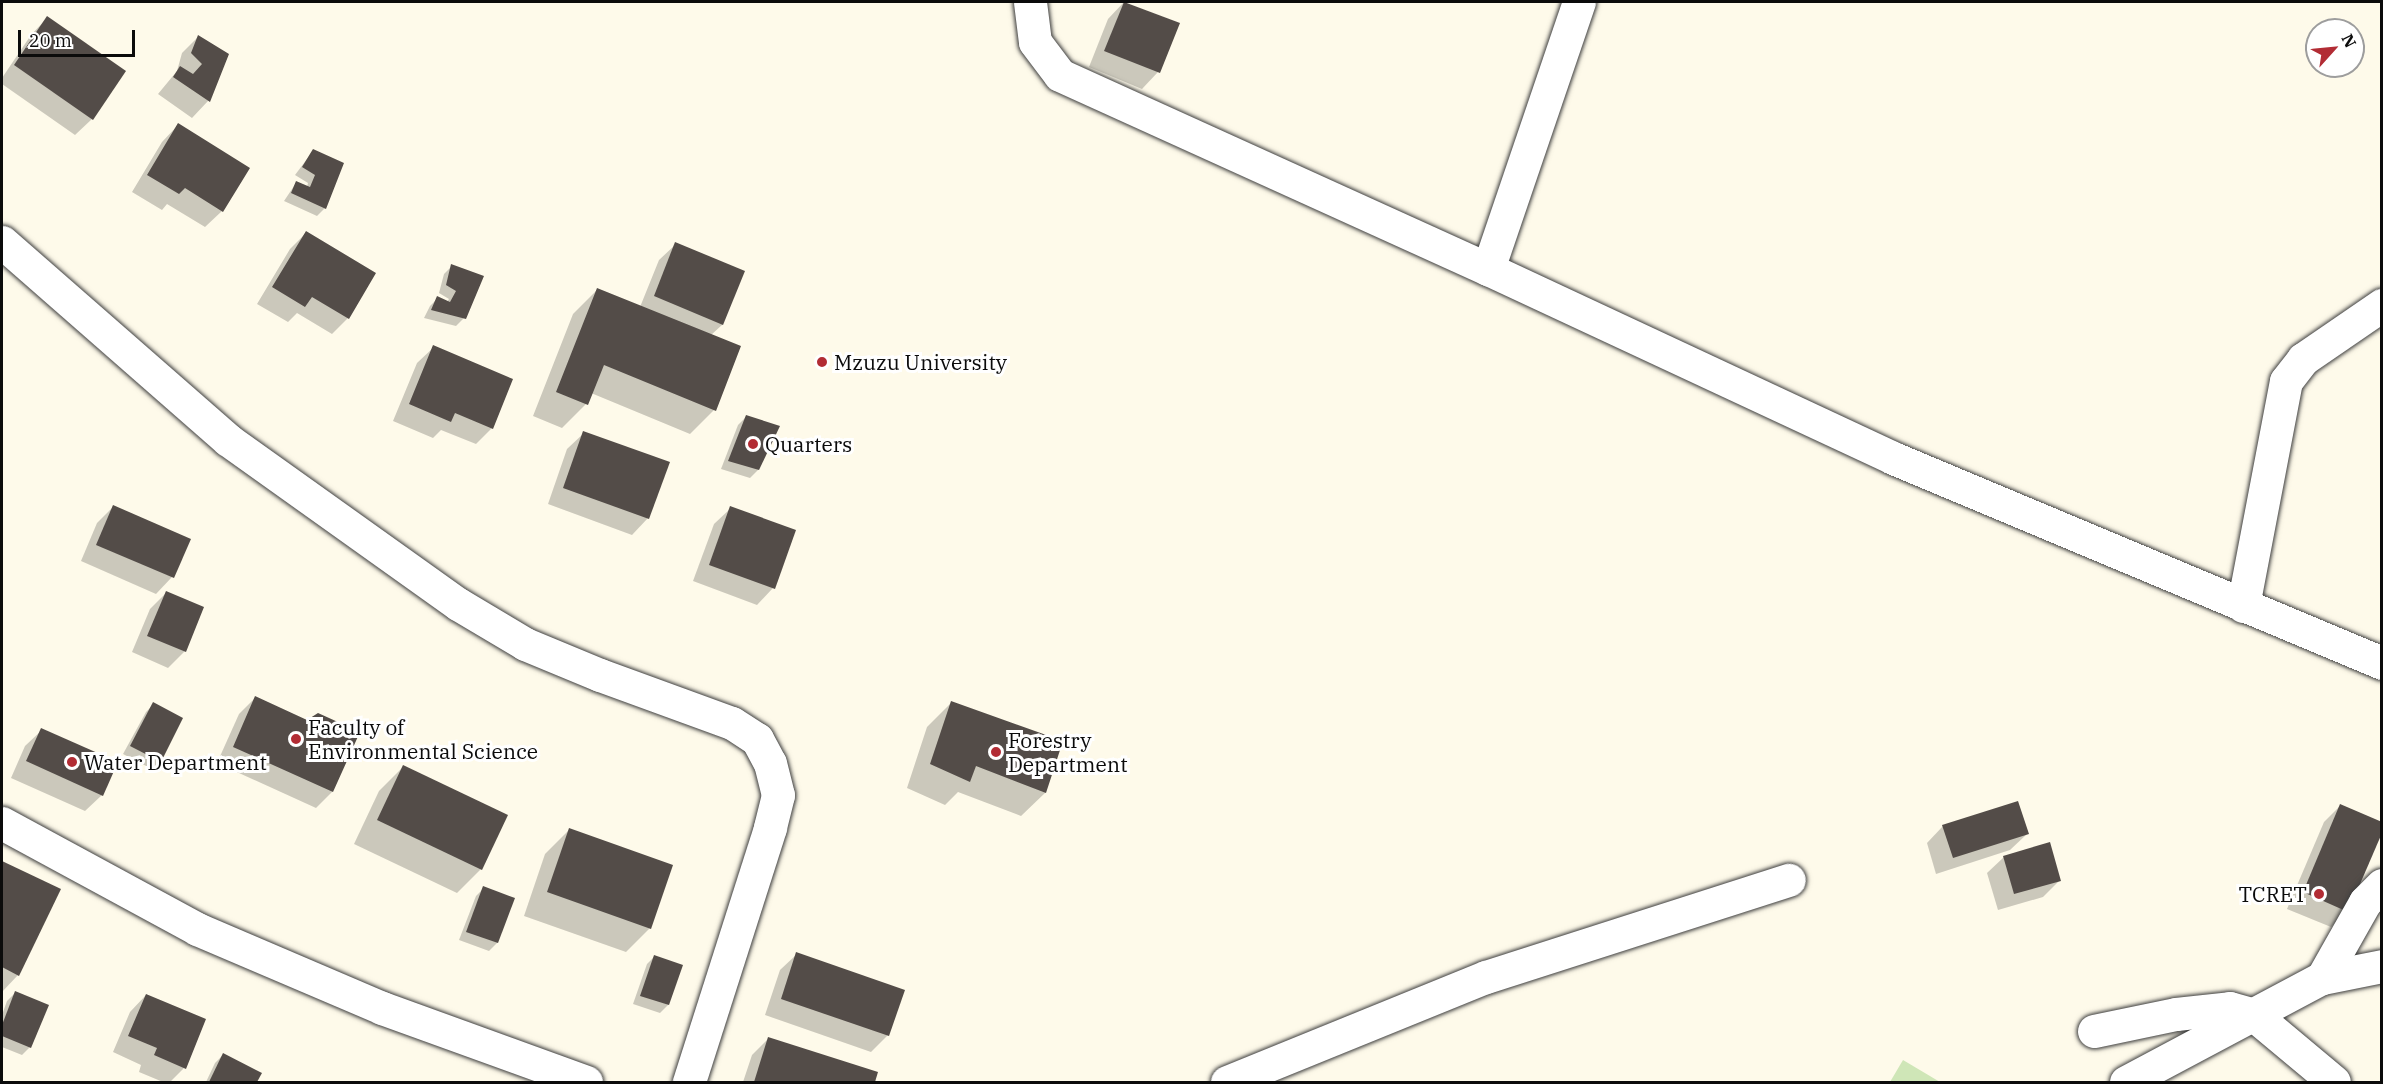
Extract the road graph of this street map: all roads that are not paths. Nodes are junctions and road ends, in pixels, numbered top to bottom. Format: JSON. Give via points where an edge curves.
{"nodes":[{"id":1,"x":1030,"y":2,"type":"edge"},
{"id":2,"x":1579,"y":2,"type":"edge"},
{"id":3,"x":2,"y":242,"type":"edge"},
{"id":4,"x":1488,"y":269,"type":"junction"},
{"id":5,"x":2382,"y":305,"type":"edge"},
{"id":6,"x":2243,"y":606,"type":"junction"},
{"id":7,"x":2341,"y":647,"type":"junction"},
{"id":8,"x":2382,"y":651,"type":"edge"},
{"id":9,"x":2382,"y":663,"type":"edge"},
{"id":10,"x":2,"y":824,"type":"edge"},
{"id":11,"x":1789,"y":880,"type":"dead end"},
{"id":12,"x":2382,"y":885,"type":"edge"},
{"id":13,"x":2382,"y":966,"type":"edge"},
{"id":14,"x":2322,"y":978,"type":"junction"},
{"id":15,"x":2254,"y":1014,"type":"junction"},
{"id":16,"x":2094,"y":1030,"type":"dead end"},
{"id":17,"x":586,"y":1083,"type":"edge"},
{"id":18,"x":688,"y":1083,"type":"edge"},
{"id":19,"x":1227,"y":1083,"type":"edge"},
{"id":20,"x":2126,"y":1083,"type":"edge"},
{"id":21,"x":2334,"y":1083,"type":"edge"}],
"edges":[{"from":1,"to":4,"type":"street","via":[[1035,42],[1059,75]]},
{"from":2,"to":4,"type":"street"},
{"from":3,"to":18,"type":"street","via":[[228,440],[458,604],[525,644],[732,723],[757,739],[770,763],[778,795]]},
{"from":4,"to":6,"type":"street","via":[[1893,458]]},
{"from":5,"to":6,"type":"street","via":[[2303,359],[2286,381]]},
{"from":6,"to":7,"type":"street"},
{"from":7,"to":8,"type":"street"},
{"from":7,"to":9,"type":"street"},
{"from":10,"to":17,"type":"street","via":[[197,929],[382,1008]]},
{"from":11,"to":19,"type":"street","via":[[1486,977]]},
{"from":12,"to":14,"type":"street","via":[[2365,902]]},
{"from":13,"to":14,"type":"street"},
{"from":14,"to":15,"type":"street"},
{"from":15,"to":16,"type":"street","via":[[2230,1008]]},
{"from":15,"to":20,"type":"street"},
{"from":15,"to":21,"type":"street"}]}
